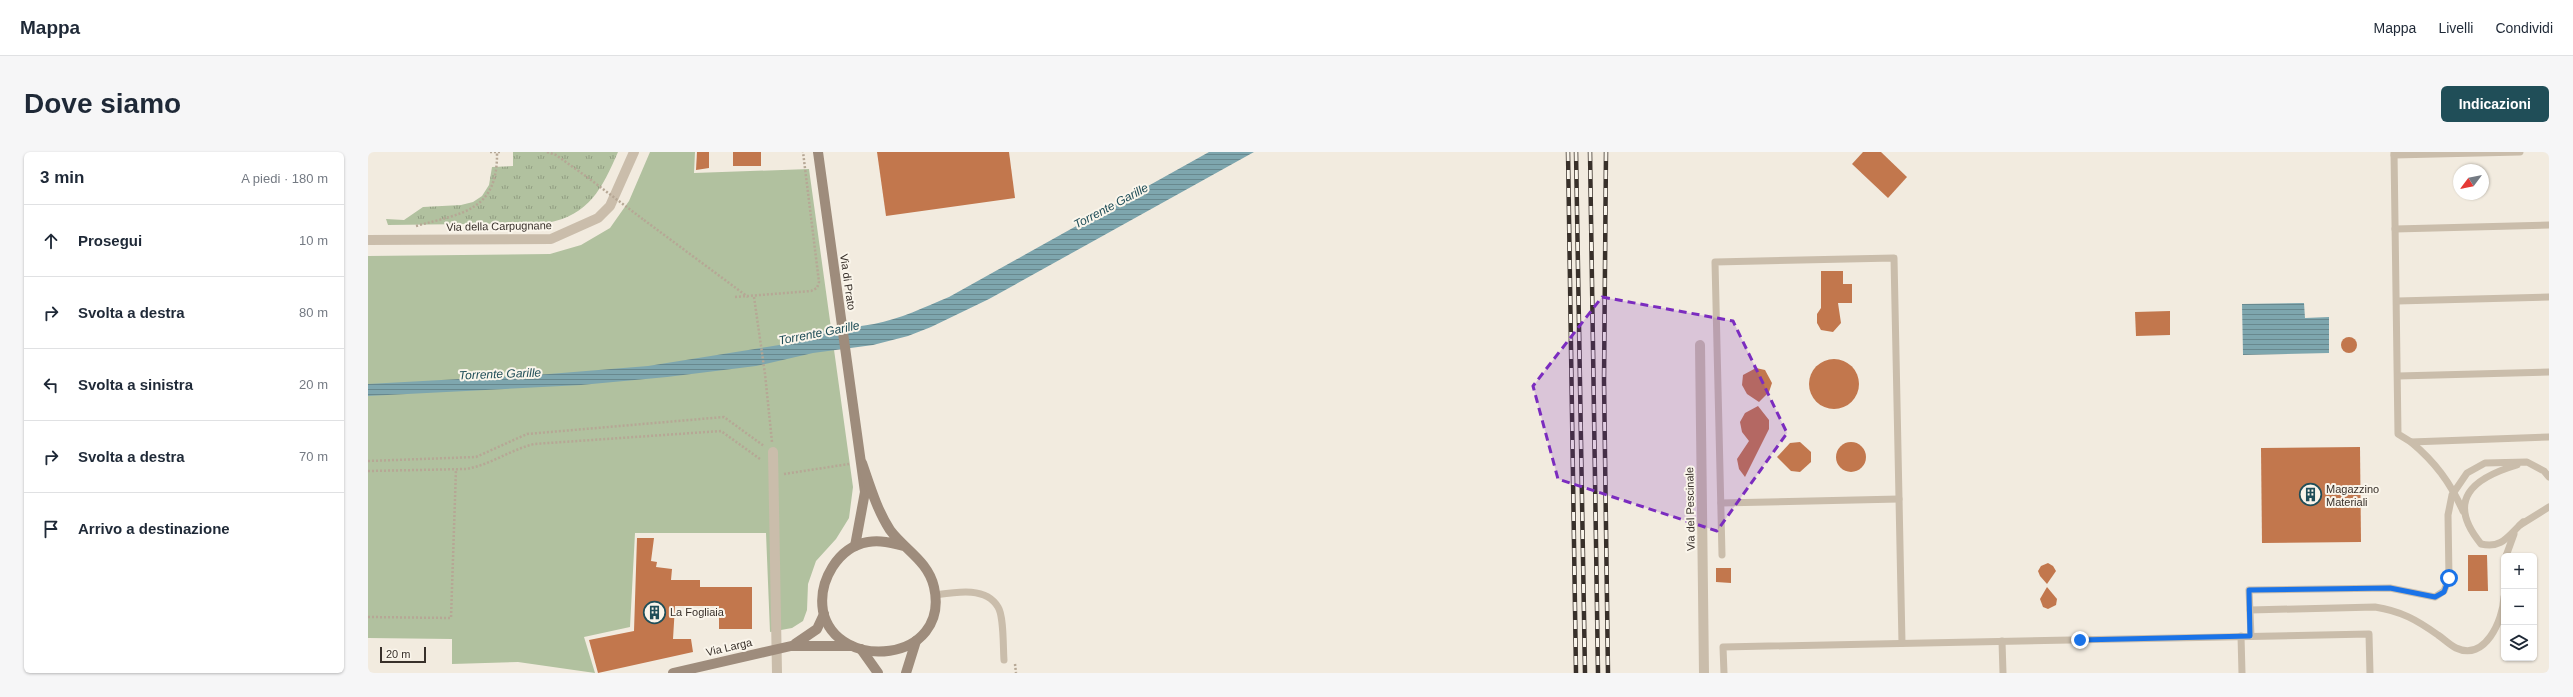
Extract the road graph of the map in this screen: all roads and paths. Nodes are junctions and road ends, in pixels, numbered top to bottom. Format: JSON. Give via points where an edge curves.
{"nodes":[{"id":1,"x":490,"y":152,"type":"edge"},
{"id":2,"x":497,"y":152,"type":"edge"},
{"id":3,"x":502,"y":152,"type":"edge"},
{"id":4,"x":547,"y":152,"type":"edge"},
{"id":5,"x":634,"y":152,"type":"edge"},
{"id":6,"x":803,"y":152,"type":"edge"},
{"id":7,"x":818,"y":152,"type":"edge"},
{"id":8,"x":2520,"y":152,"type":"edge"},
{"id":9,"x":2394,"y":154,"type":"edge"},
{"id":10,"x":2549,"y":225,"type":"edge"},
{"id":11,"x":409,"y":228,"type":"dead end"},
{"id":12,"x":2395,"y":229,"type":"junction"},
{"id":13,"x":368,"y":240,"type":"edge"},
{"id":14,"x":735,"y":297,"type":"dead end"},
{"id":15,"x":749,"y":297,"type":"junction"},
{"id":16,"x":754,"y":297,"type":"junction"},
{"id":17,"x":2549,"y":297,"type":"edge"},
{"id":18,"x":2396,"y":301,"type":"junction"},
{"id":19,"x":1700,"y":345,"type":"dead end"},
{"id":20,"x":2549,"y":372,"type":"edge"},
{"id":21,"x":2398,"y":376,"type":"junction"},
{"id":22,"x":2549,"y":437,"type":"edge"},
{"id":23,"x":2411,"y":442,"type":"junction"},
{"id":24,"x":773,"y":452,"type":"junction"},
{"id":25,"x":368,"y":461,"type":"edge"},
{"id":26,"x":2527,"y":462,"type":"junction"},
{"id":27,"x":859,"y":463,"type":"junction"},
{"id":28,"x":456,"y":469,"type":"junction"},
{"id":29,"x":368,"y":471,"type":"edge"},
{"id":30,"x":774,"y":472,"type":"junction"},
{"id":31,"x":2549,"y":477,"type":"edge"},
{"id":32,"x":2454,"y":491,"type":"junction"},
{"id":33,"x":1899,"y":499,"type":"junction"},
{"id":34,"x":1720,"y":503,"type":"junction"},
{"id":35,"x":2549,"y":507,"type":"edge"},
{"id":36,"x":2466,"y":516,"type":"junction"},
{"id":37,"x":2523,"y":522,"type":"junction"},
{"id":38,"x":855,"y":546,"type":"junction"},
{"id":39,"x":904,"y":546,"type":"junction"},
{"id":40,"x":2507,"y":553,"type":"edge"},
{"id":41,"x":1722,"y":555,"type":"dead end"},
{"id":42,"x":935,"y":595,"type":"junction"},
{"id":43,"x":2250,"y":610,"type":"junction"},
{"id":44,"x":2501,"y":613,"type":"edge"},
{"id":45,"x":824,"y":614,"type":"junction"},
{"id":46,"x":368,"y":617,"type":"edge"},
{"id":47,"x":2241,"y":636,"type":"junction"},
{"id":48,"x":2250,"y":636,"type":"junction"},
{"id":49,"x":916,"y":641,"type":"junction"},
{"id":50,"x":2002,"y":641,"type":"junction"},
{"id":51,"x":1902,"y":643,"type":"junction"},
{"id":52,"x":791,"y":646,"type":"junction"},
{"id":53,"x":856,"y":648,"type":"junction"},
{"id":54,"x":776,"y":649,"type":"junction"},
{"id":55,"x":1014,"y":659,"type":"dead end"},
{"id":56,"x":1004,"y":660,"type":"dead end"},
{"id":57,"x":674,"y":673,"type":"edge"},
{"id":58,"x":777,"y":673,"type":"edge"},
{"id":59,"x":878,"y":673,"type":"edge"},
{"id":60,"x":906,"y":673,"type":"edge"},
{"id":61,"x":1016,"y":673,"type":"edge"},
{"id":62,"x":1704,"y":673,"type":"edge"},
{"id":63,"x":1724,"y":673,"type":"edge"},
{"id":64,"x":2003,"y":673,"type":"edge"},
{"id":65,"x":2242,"y":673,"type":"edge"},
{"id":66,"x":2370,"y":673,"type":"edge"}],
"edges":[{"from":1,"to":2,"type":"path"},
{"from":2,"to":3,"type":"path"},
{"from":2,"to":11,"type":"path","via":[[495,184],[486,198],[458,214]]},
{"from":4,"to":15,"type":"path","bridge":true,"via":[[556,155],[587,177]]},
{"from":5,"to":13,"type":"street","name":"Via della Carpugnane","via":[[610,206],[598,218],[551,239]]},
{"from":6,"to":16,"type":"path","via":[[819,282],[817,288],[811,291]]},
{"from":7,"to":27,"type":"main road","name":"Via di Prato","via":[[852,390]]},
{"from":8,"to":9,"type":"lane"},
{"from":9,"to":12,"type":"lane"},
{"from":10,"to":12,"type":"lane"},
{"from":12,"to":18,"type":"lane"},
{"from":14,"to":15,"type":"path"},
{"from":15,"to":16,"type":"path"},
{"from":16,"to":24,"type":"path"},
{"from":17,"to":18,"type":"lane"},
{"from":18,"to":21,"type":"lane"},
{"from":19,"to":62,"type":"street","name":"Via del Pescinale"},
{"from":20,"to":21,"type":"lane"},
{"from":21,"to":23,"type":"lane","via":[[2398,434]]},
{"from":22,"to":23,"type":"lane"},
{"from":23,"to":32,"type":"lane","via":[[2429,457]]},
{"from":24,"to":25,"type":"path","via":[[724,417],[527,434],[476,457]]},
{"from":24,"to":30,"type":"street"},
{"from":26,"to":31,"type":"lane","via":[[2544,471]]},
{"from":26,"to":32,"type":"lane","via":[[2485,463],[2467,473]]},
{"from":26,"to":36,"type":"lane","via":[[2496,473],[2471,487],[2464,504]]},
{"from":27,"to":30,"type":"path"},
{"from":27,"to":38,"type":"main road","name":"Via di Prato","via":[[865,492]]},
{"from":27,"to":39,"type":"main road","name":"Via di Prato","via":[[883,518]]},
{"from":28,"to":29,"type":"path"},
{"from":28,"to":30,"type":"path","via":[[480,467],[534,444],[721,431]]},
{"from":28,"to":46,"type":"path","via":[[451,618]]},
{"from":30,"to":54,"type":"street"},
{"from":32,"to":36,"type":"lane"},
{"from":32,"to":43,"type":"lane","via":[[2448,515],[2449,578],[2444,592],[2435,597],[2390,588],[2249,590]]},
{"from":33,"to":34,"type":"lane"},
{"from":33,"to":34,"type":"lane","via":[[1894,258],[1715,262]]},
{"from":33,"to":51,"type":"lane"},
{"from":34,"to":41,"type":"lane"},
{"from":35,"to":37,"type":"lane"},
{"from":36,"to":37,"type":"lane","via":[[2481,544],[2492,546],[2499,545]]},
{"from":37,"to":40,"type":"lane","via":[[2511,539]]},
{"from":38,"to":39,"type":"main road","name":"Via di Prato","via":[[878,541]]},
{"from":38,"to":45,"type":"main road","name":"Via di Prato","via":[[842,556],[826,578],[822,603]]},
{"from":39,"to":42,"type":"main road","name":"Via di Prato","via":[[926,568]]},
{"from":42,"to":49,"type":"main road","name":"Via di Prato","via":[[931,621]]},
{"from":42,"to":56,"type":"lane","via":[[966,591],[990,598],[999,608]]},
{"from":43,"to":44,"type":"lane","via":[[2394,610],[2412,617],[2456,648],[2468,650],[2487,642],[2499,624]]},
{"from":43,"to":48,"type":"lane"},
{"from":45,"to":52,"type":"main road","name":"Via Larga","via":[[817,629]]},
{"from":45,"to":53,"type":"main road","name":"Via di Prato","via":[[833,630]]},
{"from":47,"to":48,"type":"lane"},
{"from":47,"to":50,"type":"lane"},
{"from":47,"to":65,"type":"lane"},
{"from":48,"to":66,"type":"lane","via":[[2369,634]]},
{"from":49,"to":53,"type":"main road","name":"Via di Prato","via":[[894,653],[872,653]]},
{"from":49,"to":60,"type":"main road","name":"Via di Prato"},
{"from":50,"to":51,"type":"lane"},
{"from":50,"to":64,"type":"lane"},
{"from":51,"to":63,"type":"lane","via":[[1724,647]]},
{"from":52,"to":53,"type":"main road","name":"Via Larga"},
{"from":52,"to":54,"type":"main road","name":"Via Larga"},
{"from":53,"to":59,"type":"main road","name":"Via di Prato"},
{"from":54,"to":57,"type":"main road","name":"Via Larga"},
{"from":54,"to":58,"type":"street"},
{"from":55,"to":61,"type":"path"}]}
